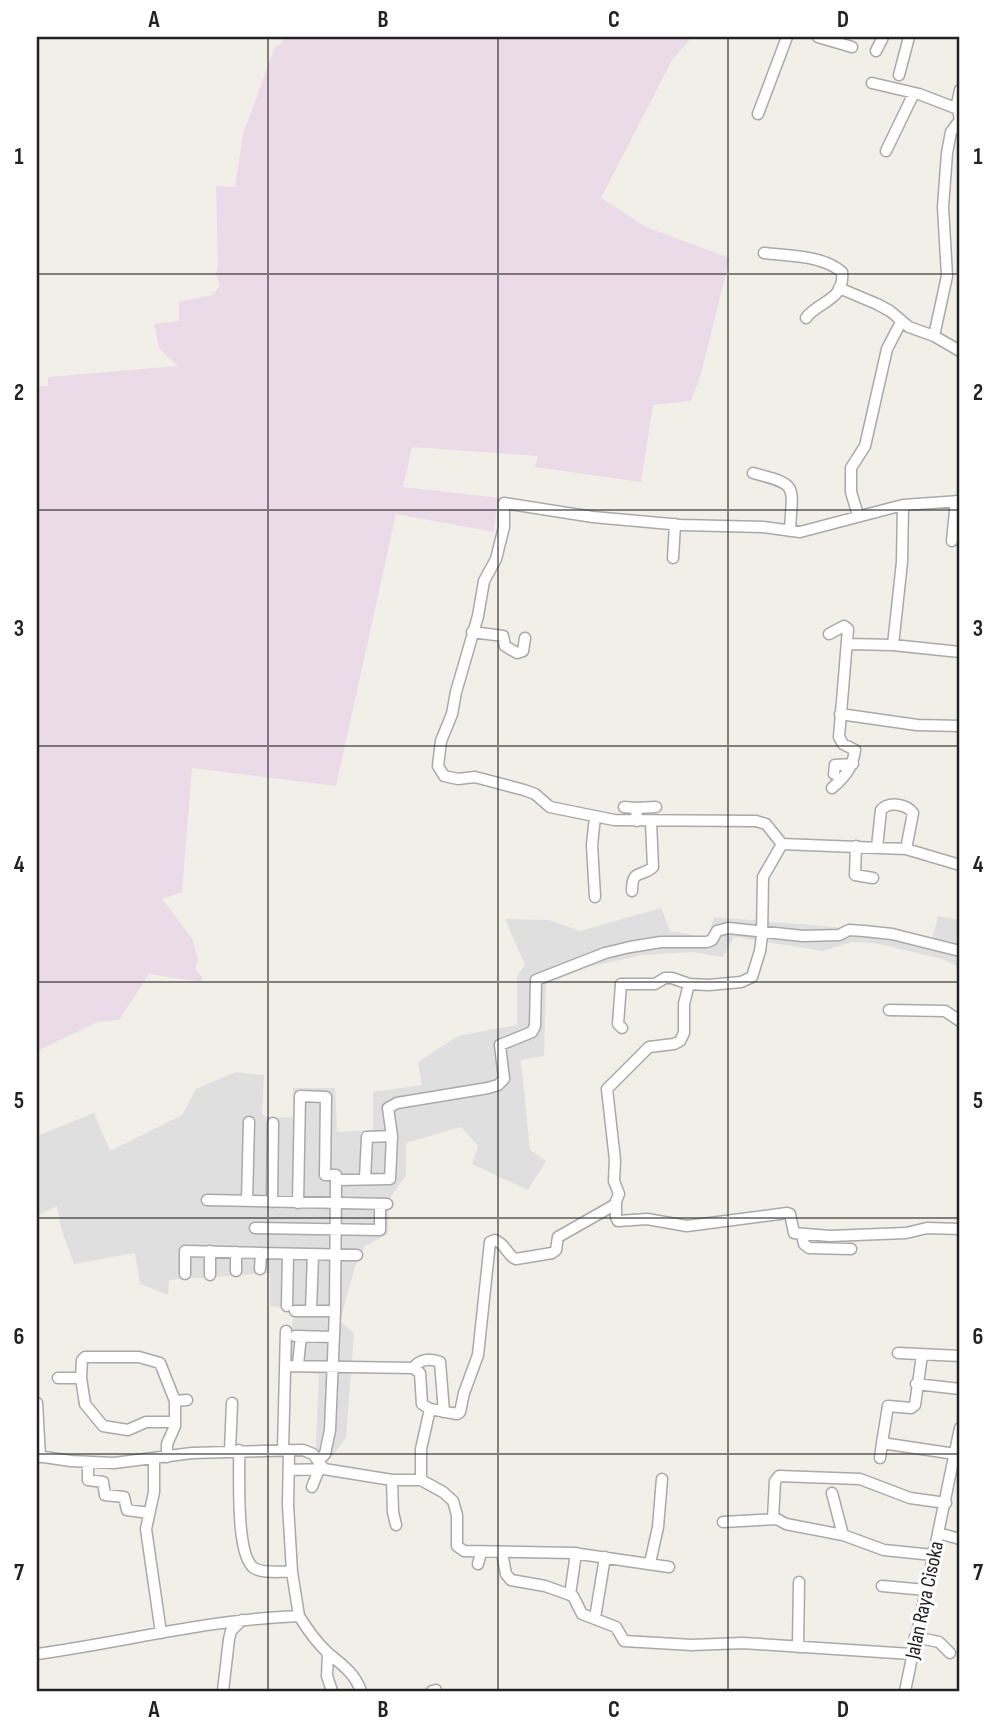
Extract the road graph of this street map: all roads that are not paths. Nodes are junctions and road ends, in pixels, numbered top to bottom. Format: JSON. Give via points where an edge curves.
{"nodes":[{"id":1,"x":787,"y":37,"type":"edge"},
{"id":2,"x":818,"y":37,"type":"edge"},
{"id":3,"x":883,"y":37,"type":"edge"},
{"id":4,"x":909,"y":37,"type":"edge"},
{"id":5,"x":852,"y":47,"type":"dead end"},
{"id":6,"x":876,"y":51,"type":"dead end"},
{"id":7,"x":900,"y":75,"type":"dead end"},
{"id":8,"x":872,"y":83,"type":"dead end"},
{"id":9,"x":960,"y":90,"type":"edge"},
{"id":10,"x":914,"y":93,"type":"junction"},
{"id":11,"x":958,"y":106,"type":"edge"},
{"id":12,"x":758,"y":114,"type":"dead end"},
{"id":13,"x":886,"y":151,"type":"dead end"},
{"id":14,"x":764,"y":253,"type":"dead end"},
{"id":15,"x":839,"y":288,"type":"junction"},
{"id":16,"x":806,"y":318,"type":"dead end"},
{"id":17,"x":901,"y":322,"type":"junction"},
{"id":18,"x":934,"y":336,"type":"junction"},
{"id":19,"x":960,"y":351,"type":"edge"},
{"id":20,"x":753,"y":474,"type":"dead end"},
{"id":21,"x":958,"y":501,"type":"edge"},
{"id":22,"x":904,"y":505,"type":"junction"},
{"id":23,"x":858,"y":515,"type":"junction"},
{"id":24,"x":675,"y":524,"type":"junction"},
{"id":25,"x":790,"y":531,"type":"junction"},
{"id":26,"x":952,"y":541,"type":"dead end"},
{"id":27,"x":673,"y":558,"type":"dead end"},
{"id":28,"x":472,"y":632,"type":"junction"},
{"id":29,"x":829,"y":634,"type":"dead end"},
{"id":30,"x":525,"y":638,"type":"dead end"},
{"id":31,"x":848,"y":644,"type":"junction"},
{"id":32,"x":893,"y":645,"type":"junction"},
{"id":33,"x":960,"y":652,"type":"edge"},
{"id":34,"x":840,"y":714,"type":"junction"},
{"id":35,"x":960,"y":726,"type":"edge"},
{"id":36,"x":853,"y":764,"type":"junction"},
{"id":37,"x":834,"y":774,"type":"dead end"},
{"id":38,"x":832,"y":788,"type":"dead end"},
{"id":39,"x":624,"y":807,"type":"dead end"},
{"id":40,"x":656,"y":807,"type":"dead end"},
{"id":41,"x":636,"y":808,"type":"junction"},
{"id":42,"x":595,"y":817,"type":"junction"},
{"id":43,"x":637,"y":821,"type":"junction"},
{"id":44,"x":651,"y":822,"type":"junction"},
{"id":45,"x":782,"y":844,"type":"junction"},
{"id":46,"x":856,"y":846,"type":"junction"},
{"id":47,"x":877,"y":847,"type":"junction"},
{"id":48,"x":906,"y":849,"type":"junction"},
{"id":49,"x":960,"y":865,"type":"edge"},
{"id":50,"x":873,"y":878,"type":"dead end"},
{"id":51,"x":632,"y":891,"type":"dead end"},
{"id":52,"x":595,"y":897,"type":"dead end"},
{"id":53,"x":763,"y":931,"type":"junction"},
{"id":54,"x":960,"y":951,"type":"edge"},
{"id":55,"x":689,"y":984,"type":"junction"},
{"id":56,"x":889,"y":1010,"type":"dead end"},
{"id":57,"x":960,"y":1021,"type":"edge"},
{"id":58,"x":622,"y":1028,"type":"dead end"},
{"id":59,"x":249,"y":1122,"type":"dead end"},
{"id":60,"x":273,"y":1122,"type":"dead end"},
{"id":61,"x":392,"y":1136,"type":"junction"},
{"id":62,"x":365,"y":1179,"type":"junction"},
{"id":63,"x":336,"y":1180,"type":"junction"},
{"id":64,"x":207,"y":1200,"type":"dead end"},
{"id":65,"x":247,"y":1201,"type":"junction"},
{"id":66,"x":272,"y":1202,"type":"junction"},
{"id":67,"x":298,"y":1203,"type":"junction"},
{"id":68,"x":335,"y":1204,"type":"junction"},
{"id":69,"x":616,"y":1205,"type":"junction"},
{"id":70,"x":255,"y":1228,"type":"dead end"},
{"id":71,"x":960,"y":1229,"type":"edge"},
{"id":72,"x":335,"y":1230,"type":"junction"},
{"id":73,"x":802,"y":1235,"type":"junction"},
{"id":74,"x":851,"y":1249,"type":"dead end"},
{"id":75,"x":210,"y":1251,"type":"junction"},
{"id":76,"x":236,"y":1252,"type":"junction"},
{"id":77,"x":261,"y":1253,"type":"junction"},
{"id":78,"x":288,"y":1254,"type":"junction"},
{"id":79,"x":313,"y":1254,"type":"junction"},
{"id":80,"x":335,"y":1254,"type":"junction"},
{"id":81,"x":358,"y":1255,"type":"dead end"},
{"id":82,"x":260,"y":1269,"type":"dead end"},
{"id":83,"x":236,"y":1271,"type":"dead end"},
{"id":84,"x":184,"y":1274,"type":"dead end"},
{"id":85,"x":210,"y":1275,"type":"dead end"},
{"id":86,"x":311,"y":1311,"type":"junction"},
{"id":87,"x":335,"y":1311,"type":"junction"},
{"id":88,"x":294,"y":1334,"type":"junction"},
{"id":89,"x":334,"y":1337,"type":"junction"},
{"id":90,"x":898,"y":1353,"type":"dead end"},
{"id":91,"x":922,"y":1355,"type":"junction"},
{"id":92,"x":960,"y":1356,"type":"edge"},
{"id":93,"x":298,"y":1364,"type":"dead end"},
{"id":94,"x":286,"y":1366,"type":"junction"},
{"id":95,"x":333,"y":1366,"type":"junction"},
{"id":96,"x":413,"y":1368,"type":"junction"},
{"id":97,"x":58,"y":1378,"type":"dead end"},
{"id":98,"x":81,"y":1378,"type":"junction"},
{"id":99,"x":916,"y":1384,"type":"junction"},
{"id":100,"x":960,"y":1389,"type":"edge"},
{"id":101,"x":187,"y":1400,"type":"dead end"},
{"id":102,"x":175,"y":1401,"type":"junction"},
{"id":103,"x":37,"y":1403,"type":"edge"},
{"id":104,"x":232,"y":1403,"type":"dead end"},
{"id":105,"x":430,"y":1409,"type":"junction"},
{"id":106,"x":444,"y":1412,"type":"junction"},
{"id":107,"x":175,"y":1422,"type":"junction"},
{"id":108,"x":960,"y":1428,"type":"edge"},
{"id":109,"x":882,"y":1443,"type":"junction"},
{"id":110,"x":235,"y":1450,"type":"junction"},
{"id":111,"x":286,"y":1450,"type":"junction"},
{"id":112,"x":955,"y":1454,"type":"junction"},
{"id":113,"x":38,"y":1456,"type":"edge"},
{"id":114,"x":167,"y":1457,"type":"junction"},
{"id":115,"x":880,"y":1458,"type":"dead end"},
{"id":116,"x":154,"y":1459,"type":"junction"},
{"id":117,"x":88,"y":1463,"type":"junction"},
{"id":118,"x":320,"y":1466,"type":"junction"},
{"id":119,"x":289,"y":1470,"type":"junction"},
{"id":120,"x":662,"y":1479,"type":"dead end"},
{"id":121,"x":392,"y":1480,"type":"junction"},
{"id":122,"x":421,"y":1480,"type":"junction"},
{"id":123,"x":312,"y":1487,"type":"dead end"},
{"id":124,"x":832,"y":1493,"type":"dead end"},
{"id":125,"x":946,"y":1503,"type":"junction"},
{"id":126,"x":149,"y":1513,"type":"junction"},
{"id":127,"x":774,"y":1519,"type":"junction"},
{"id":128,"x":723,"y":1522,"type":"dead end"},
{"id":129,"x":396,"y":1525,"type":"dead end"},
{"id":130,"x":938,"y":1533,"type":"junction"},
{"id":131,"x":843,"y":1535,"type":"junction"},
{"id":132,"x":960,"y":1539,"type":"edge"},
{"id":133,"x":481,"y":1553,"type":"junction"},
{"id":134,"x":502,"y":1553,"type":"junction"},
{"id":135,"x":576,"y":1553,"type":"junction"},
{"id":136,"x":933,"y":1555,"type":"junction"},
{"id":137,"x":605,"y":1557,"type":"junction"},
{"id":138,"x":650,"y":1563,"type":"junction"},
{"id":139,"x":478,"y":1564,"type":"dead end"},
{"id":140,"x":668,"y":1567,"type":"dead end"},
{"id":141,"x":292,"y":1572,"type":"junction"},
{"id":142,"x":799,"y":1582,"type":"dead end"},
{"id":143,"x":882,"y":1587,"type":"dead end"},
{"id":144,"x":926,"y":1590,"type":"junction"},
{"id":145,"x":570,"y":1595,"type":"junction"},
{"id":146,"x":299,"y":1616,"type":"junction"},
{"id":147,"x":595,"y":1618,"type":"junction"},
{"id":148,"x":243,"y":1619,"type":"junction"},
{"id":149,"x":162,"y":1633,"type":"junction"},
{"id":150,"x":915,"y":1637,"type":"junction"},
{"id":151,"x":798,"y":1647,"type":"junction"},
{"id":152,"x":328,"y":1653,"type":"junction"},
{"id":153,"x":950,"y":1653,"type":"dead end"},
{"id":154,"x":37,"y":1654,"type":"edge"},
{"id":155,"x":911,"y":1654,"type":"junction"},
{"id":156,"x":223,"y":1691,"type":"edge"},
{"id":157,"x":332,"y":1691,"type":"edge"},
{"id":158,"x":361,"y":1691,"type":"edge"},
{"id":159,"x":905,"y":1691,"type":"edge"}],
"edges":[{"from":1,"to":12,"type":"street"},
{"from":2,"to":5,"type":"street"},
{"from":3,"to":6,"type":"street"},
{"from":4,"to":7,"type":"street"},
{"from":8,"to":10,"type":"street"},
{"from":9,"to":11,"type":"street"},
{"from":10,"to":11,"type":"street"},
{"from":10,"to":13,"type":"street"},
{"from":11,"to":18,"type":"street","via":[[960,120],[950,136],[945,171],[947,276]]},
{"from":14,"to":15,"type":"street","via":[[828,263],[842,272]]},
{"from":15,"to":16,"type":"street","via":[[831,301],[816,306]]},
{"from":15,"to":17,"type":"street","via":[[890,310]]},
{"from":17,"to":18,"type":"street"},
{"from":17,"to":23,"type":"street","via":[[887,349],[865,446],[851,468],[850,492]]},
{"from":18,"to":19,"type":"street"},
{"from":20,"to":25,"type":"street","via":[[788,485]]},
{"from":21,"to":22,"type":"street"},
{"from":21,"to":26,"type":"street"},
{"from":22,"to":23,"type":"street"},
{"from":22,"to":32,"type":"street"},
{"from":23,"to":25,"type":"street","via":[[807,531]]},
{"from":24,"to":25,"type":"street"},
{"from":24,"to":27,"type":"street"},
{"from":24,"to":28,"type":"street","via":[[504,503],[504,527]]},
{"from":28,"to":30,"type":"street","via":[[503,636],[505,646],[517,653],[523,651]]},
{"from":28,"to":42,"type":"street","via":[[441,741],[440,773],[524,790],[550,807]]},
{"from":29,"to":31,"type":"street","via":[[847,627]]},
{"from":31,"to":32,"type":"street"},
{"from":31,"to":34,"type":"street"},
{"from":32,"to":33,"type":"street"},
{"from":34,"to":35,"type":"street"},
{"from":34,"to":36,"type":"street","via":[[839,737],[855,750]]},
{"from":36,"to":37,"type":"street","via":[[835,765]]},
{"from":36,"to":38,"type":"street"},
{"from":39,"to":41,"type":"street"},
{"from":40,"to":41,"type":"street"},
{"from":41,"to":43,"type":"street"},
{"from":42,"to":43,"type":"street"},
{"from":42,"to":52,"type":"street"},
{"from":43,"to":44,"type":"street"},
{"from":44,"to":45,"type":"street","via":[[756,821],[766,824]]},
{"from":44,"to":51,"type":"street","via":[[653,867],[634,877]]},
{"from":45,"to":46,"type":"street"},
{"from":45,"to":53,"type":"street","via":[[762,877]]},
{"from":46,"to":47,"type":"street"},
{"from":46,"to":50,"type":"street","via":[[855,875]]},
{"from":47,"to":48,"type":"street"},
{"from":47,"to":48,"type":"street","via":[[881,810],[888,805],[905,806],[913,813]]},
{"from":48,"to":49,"type":"street"},
{"from":53,"to":54,"type":"street","via":[[822,936],[849,930],[892,933]]},
{"from":53,"to":55,"type":"street","via":[[755,970],[748,981]]},
{"from":53,"to":61,"type":"street","via":[[728,928],[717,931],[707,942],[644,943],[536,980],[532,1032],[500,1045],[504,1079],[488,1088],[393,1105],[388,1108]]},
{"from":55,"to":58,"type":"street","via":[[665,978],[655,984],[621,984],[618,1024]]},
{"from":55,"to":69,"type":"street","via":[[680,1041],[649,1047],[607,1089],[619,1194]]},
{"from":56,"to":57,"type":"street","via":[[946,1012]]},
{"from":59,"to":65,"type":"street"},
{"from":60,"to":66,"type":"street"},
{"from":61,"to":62,"type":"street","via":[[367,1137]]},
{"from":61,"to":62,"type":"street","via":[[391,1177]]},
{"from":62,"to":63,"type":"street"},
{"from":63,"to":67,"type":"street","via":[[336,1175],[325,1175],[326,1097],[300,1096]]},
{"from":63,"to":68,"type":"street"},
{"from":64,"to":65,"type":"street"},
{"from":65,"to":66,"type":"street"},
{"from":66,"to":67,"type":"street"},
{"from":67,"to":68,"type":"street"},
{"from":68,"to":72,"type":"street"},
{"from":68,"to":72,"type":"street","via":[[384,1204],[380,1230]]},
{"from":69,"to":73,"type":"street","via":[[618,1221],[647,1219],[687,1226],[789,1214],[792,1231]]},
{"from":69,"to":106,"type":"street","via":[[558,1237],[552,1253],[516,1259],[504,1244],[490,1242],[478,1355],[460,1412]]},
{"from":70,"to":72,"type":"street"},
{"from":71,"to":73,"type":"street"},
{"from":72,"to":80,"type":"street"},
{"from":73,"to":74,"type":"street","via":[[809,1248]]},
{"from":75,"to":76,"type":"street"},
{"from":75,"to":84,"type":"street","via":[[185,1251]]},
{"from":75,"to":85,"type":"street"},
{"from":76,"to":77,"type":"street"},
{"from":76,"to":83,"type":"street"},
{"from":77,"to":78,"type":"street"},
{"from":77,"to":82,"type":"street"},
{"from":78,"to":79,"type":"street"},
{"from":78,"to":86,"type":"street","via":[[291,1309]]},
{"from":79,"to":80,"type":"street"},
{"from":79,"to":86,"type":"street"},
{"from":80,"to":81,"type":"street"},
{"from":80,"to":87,"type":"street"},
{"from":86,"to":87,"type":"street"},
{"from":87,"to":89,"type":"street"},
{"from":88,"to":89,"type":"street"},
{"from":88,"to":93,"type":"street"},
{"from":88,"to":94,"type":"street"},
{"from":89,"to":95,"type":"street"},
{"from":90,"to":91,"type":"street"},
{"from":91,"to":92,"type":"street"},
{"from":91,"to":99,"type":"street"},
{"from":94,"to":95,"type":"street"},
{"from":94,"to":111,"type":"street"},
{"from":95,"to":96,"type":"street"},
{"from":95,"to":118,"type":"street","via":[[330,1430]]},
{"from":96,"to":105,"type":"street","via":[[420,1373],[422,1404]]},
{"from":96,"to":106,"type":"street","via":[[425,1360],[440,1362]]},
{"from":97,"to":98,"type":"street"},
{"from":98,"to":102,"type":"street","via":[[85,1357],[150,1358],[160,1363]]},
{"from":98,"to":107,"type":"street","via":[[85,1404],[103,1426],[128,1430],[146,1422]]},
{"from":99,"to":100,"type":"street"},
{"from":99,"to":109,"type":"street","via":[[913,1407],[891,1405],[886,1410]]},
{"from":101,"to":102,"type":"street"},
{"from":102,"to":107,"type":"street"},
{"from":103,"to":113,"type":"street"},
{"from":104,"to":110,"type":"street"},
{"from":105,"to":106,"type":"street"},
{"from":105,"to":122,"type":"street","via":[[421,1448]]},
{"from":107,"to":114,"type":"street"},
{"from":108,"to":112,"type":"street","name":"Jalan Raya Cisoka"},
{"from":109,"to":112,"type":"street"},
{"from":109,"to":115,"type":"street"},
{"from":110,"to":111,"type":"street"},
{"from":110,"to":114,"type":"street"},
{"from":110,"to":141,"type":"street","via":[[245,1557],[259,1570]]},
{"from":111,"to":118,"type":"street","via":[[309,1452]]},
{"from":111,"to":119,"type":"street"},
{"from":112,"to":125,"type":"street","name":"Jalan Raya Cisoka"},
{"from":113,"to":117,"type":"street"},
{"from":114,"to":116,"type":"street"},
{"from":116,"to":117,"type":"street"},
{"from":116,"to":126,"type":"street"},
{"from":117,"to":126,"type":"street","via":[[88,1480],[102,1482],[104,1493],[124,1497],[127,1510]]},
{"from":118,"to":119,"type":"street"},
{"from":118,"to":121,"type":"street"},
{"from":118,"to":123,"type":"street"},
{"from":119,"to":141,"type":"street"},
{"from":120,"to":138,"type":"street"},
{"from":121,"to":122,"type":"street"},
{"from":121,"to":129,"type":"street"},
{"from":122,"to":133,"type":"street","via":[[453,1501],[457,1546]]},
{"from":124,"to":131,"type":"street"},
{"from":125,"to":127,"type":"street","via":[[909,1498],[860,1479],[779,1476]]},
{"from":125,"to":130,"type":"street","name":"Jalan Raya Cisoka"},
{"from":126,"to":149,"type":"street","via":[[146,1529]]},
{"from":127,"to":128,"type":"street"},
{"from":127,"to":131,"type":"street"},
{"from":130,"to":132,"type":"street"},
{"from":130,"to":136,"type":"street","name":"Jalan Raya Cisoka"},
{"from":131,"to":136,"type":"street","via":[[884,1550]]},
{"from":133,"to":134,"type":"street"},
{"from":133,"to":139,"type":"street"},
{"from":134,"to":135,"type":"street"},
{"from":134,"to":145,"type":"street","via":[[511,1580]]},
{"from":135,"to":137,"type":"street"},
{"from":135,"to":145,"type":"street"},
{"from":136,"to":144,"type":"street","name":"Jalan Raya Cisoka"},
{"from":137,"to":138,"type":"street"},
{"from":137,"to":147,"type":"street"},
{"from":138,"to":140,"type":"street"},
{"from":141,"to":146,"type":"street"},
{"from":142,"to":151,"type":"street"},
{"from":143,"to":144,"type":"street"},
{"from":144,"to":150,"type":"street","name":"Jalan Raya Cisoka"},
{"from":145,"to":147,"type":"street","via":[[582,1614]]},
{"from":146,"to":148,"type":"street"},
{"from":146,"to":152,"type":"street"},
{"from":147,"to":151,"type":"street","via":[[616,1627],[629,1642]]},
{"from":148,"to":149,"type":"street"},
{"from":148,"to":156,"type":"street","via":[[229,1639]]},
{"from":149,"to":154,"type":"street"},
{"from":150,"to":153,"type":"street","via":[[939,1642]]},
{"from":150,"to":155,"type":"street","name":"Jalan Raya Cisoka"},
{"from":151,"to":155,"type":"street"},
{"from":152,"to":157,"type":"street"},
{"from":152,"to":158,"type":"street","via":[[347,1667]]},
{"from":155,"to":159,"type":"street","name":"Jalan Raya Cisoka"}]}
